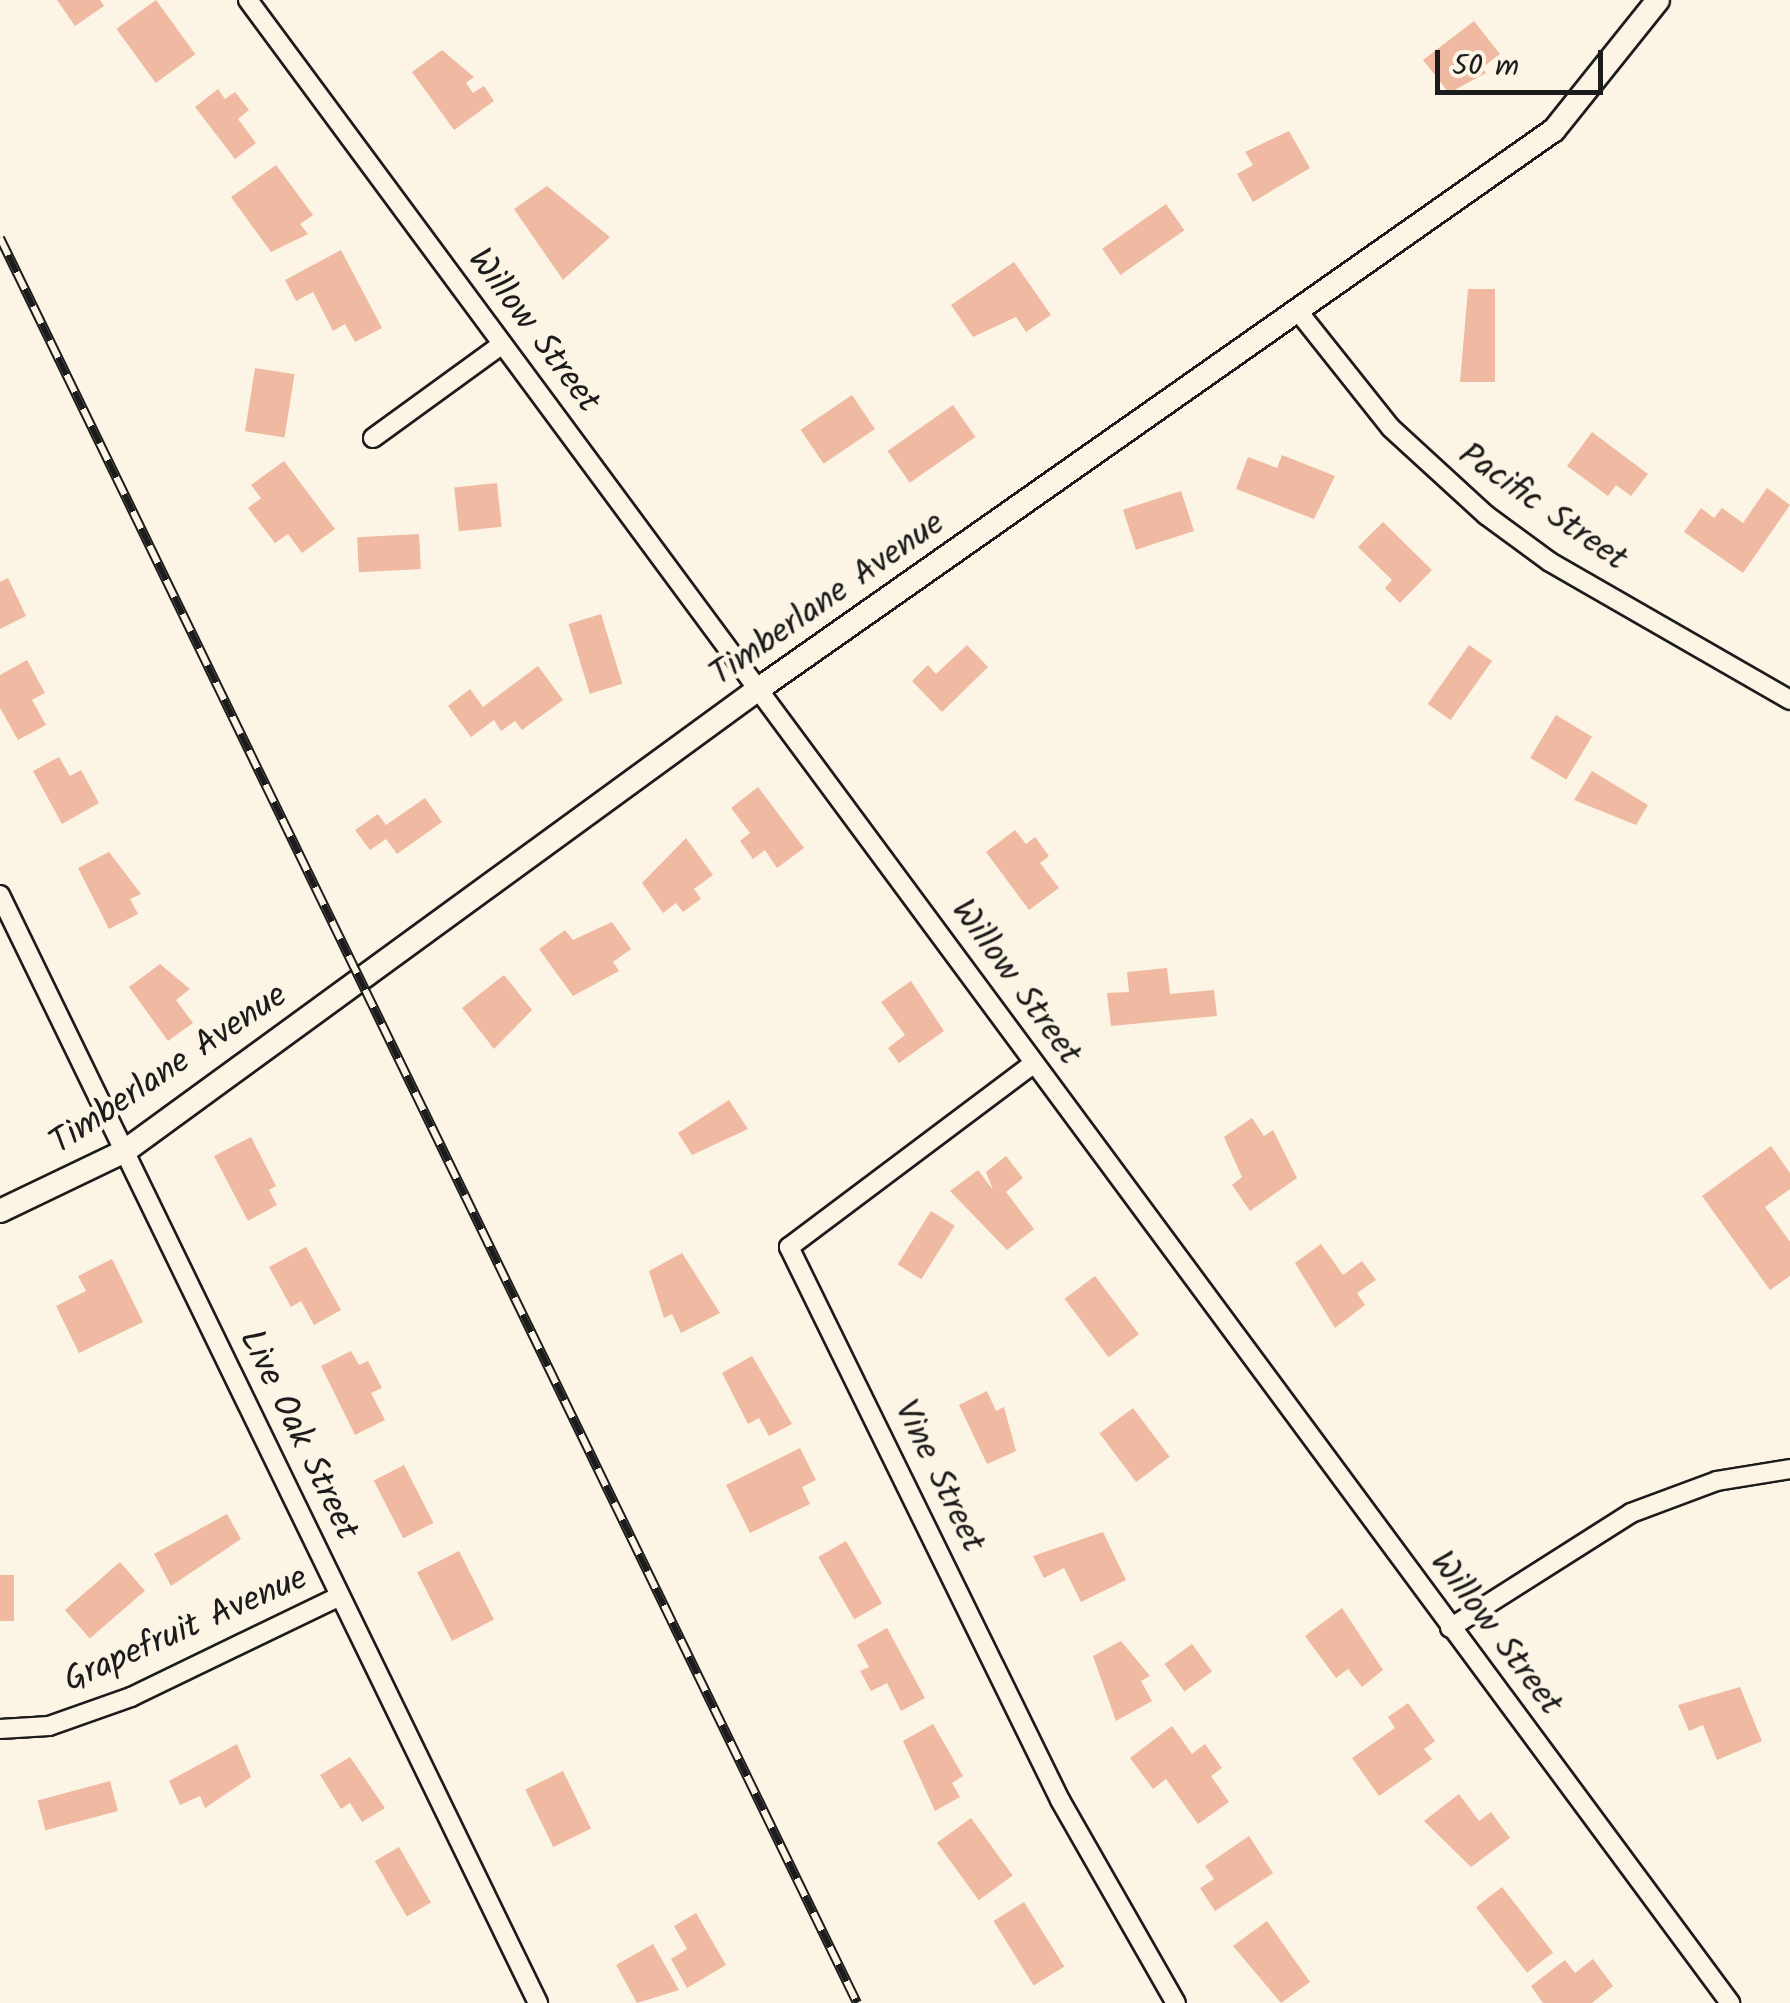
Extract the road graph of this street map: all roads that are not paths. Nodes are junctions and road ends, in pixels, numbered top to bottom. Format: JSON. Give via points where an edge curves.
{"nodes":[{"id":1,"x":248,"y":0,"type":"edge"},
{"id":2,"x":1658,"y":0,"type":"edge"},
{"id":3,"x":1301,"y":315,"type":"junction"},
{"id":4,"x":501,"y":345,"type":"junction"},
{"id":5,"x":373,"y":438,"type":"dead end"},
{"id":6,"x":760,"y":688,"type":"junction"},
{"id":7,"x":1790,"y":700,"type":"edge"},
{"id":8,"x":0,"y":895,"type":"edge"},
{"id":9,"x":1034,"y":1064,"type":"junction"},
{"id":10,"x":124,"y":1151,"type":"junction"},
{"id":11,"x":0,"y":1211,"type":"edge"},
{"id":12,"x":1790,"y":1469,"type":"edge"},
{"id":13,"x":340,"y":1596,"type":"junction"},
{"id":14,"x":1450,"y":1628,"type":"junction"},
{"id":15,"x":0,"y":1730,"type":"edge"},
{"id":16,"x":538,"y":2003,"type":"edge"},
{"id":17,"x":1176,"y":2003,"type":"edge"},
{"id":18,"x":1730,"y":2003,"type":"edge"}],
"edges":[{"from":1,"to":4,"type":"street","name":"Willow Street"},
{"from":2,"to":3,"type":"street","name":"Timberlane Avenue","via":[[1554,130]]},
{"from":3,"to":6,"type":"street","name":"Timberlane Avenue"},
{"from":3,"to":7,"type":"street","name":"Pacific Street","via":[[1391,428],[1486,515],[1550,562]]},
{"from":4,"to":5,"type":"street"},
{"from":4,"to":6,"type":"street","name":"Willow Street"},
{"from":6,"to":9,"type":"street","name":"Willow Street"},
{"from":6,"to":10,"type":"street","name":"Timberlane Avenue"},
{"from":8,"to":10,"type":"street","name":"Live Oak Street"},
{"from":9,"to":14,"type":"street","name":"Willow Street"},
{"from":9,"to":17,"type":"street","name":"Vine Street","via":[[789,1247],[1060,1800]]},
{"from":10,"to":11,"type":"street","name":"Timberlane Avenue"},
{"from":10,"to":13,"type":"street","name":"Live Oak Street"},
{"from":12,"to":14,"type":"street","via":[[1718,1481],[1631,1513]]},
{"from":13,"to":15,"type":"street","name":"Grapefruit Avenue","via":[[131,1697],[49,1726]]},
{"from":13,"to":16,"type":"street","name":"Live Oak Street"},
{"from":14,"to":18,"type":"street","name":"Willow Street"}]}
